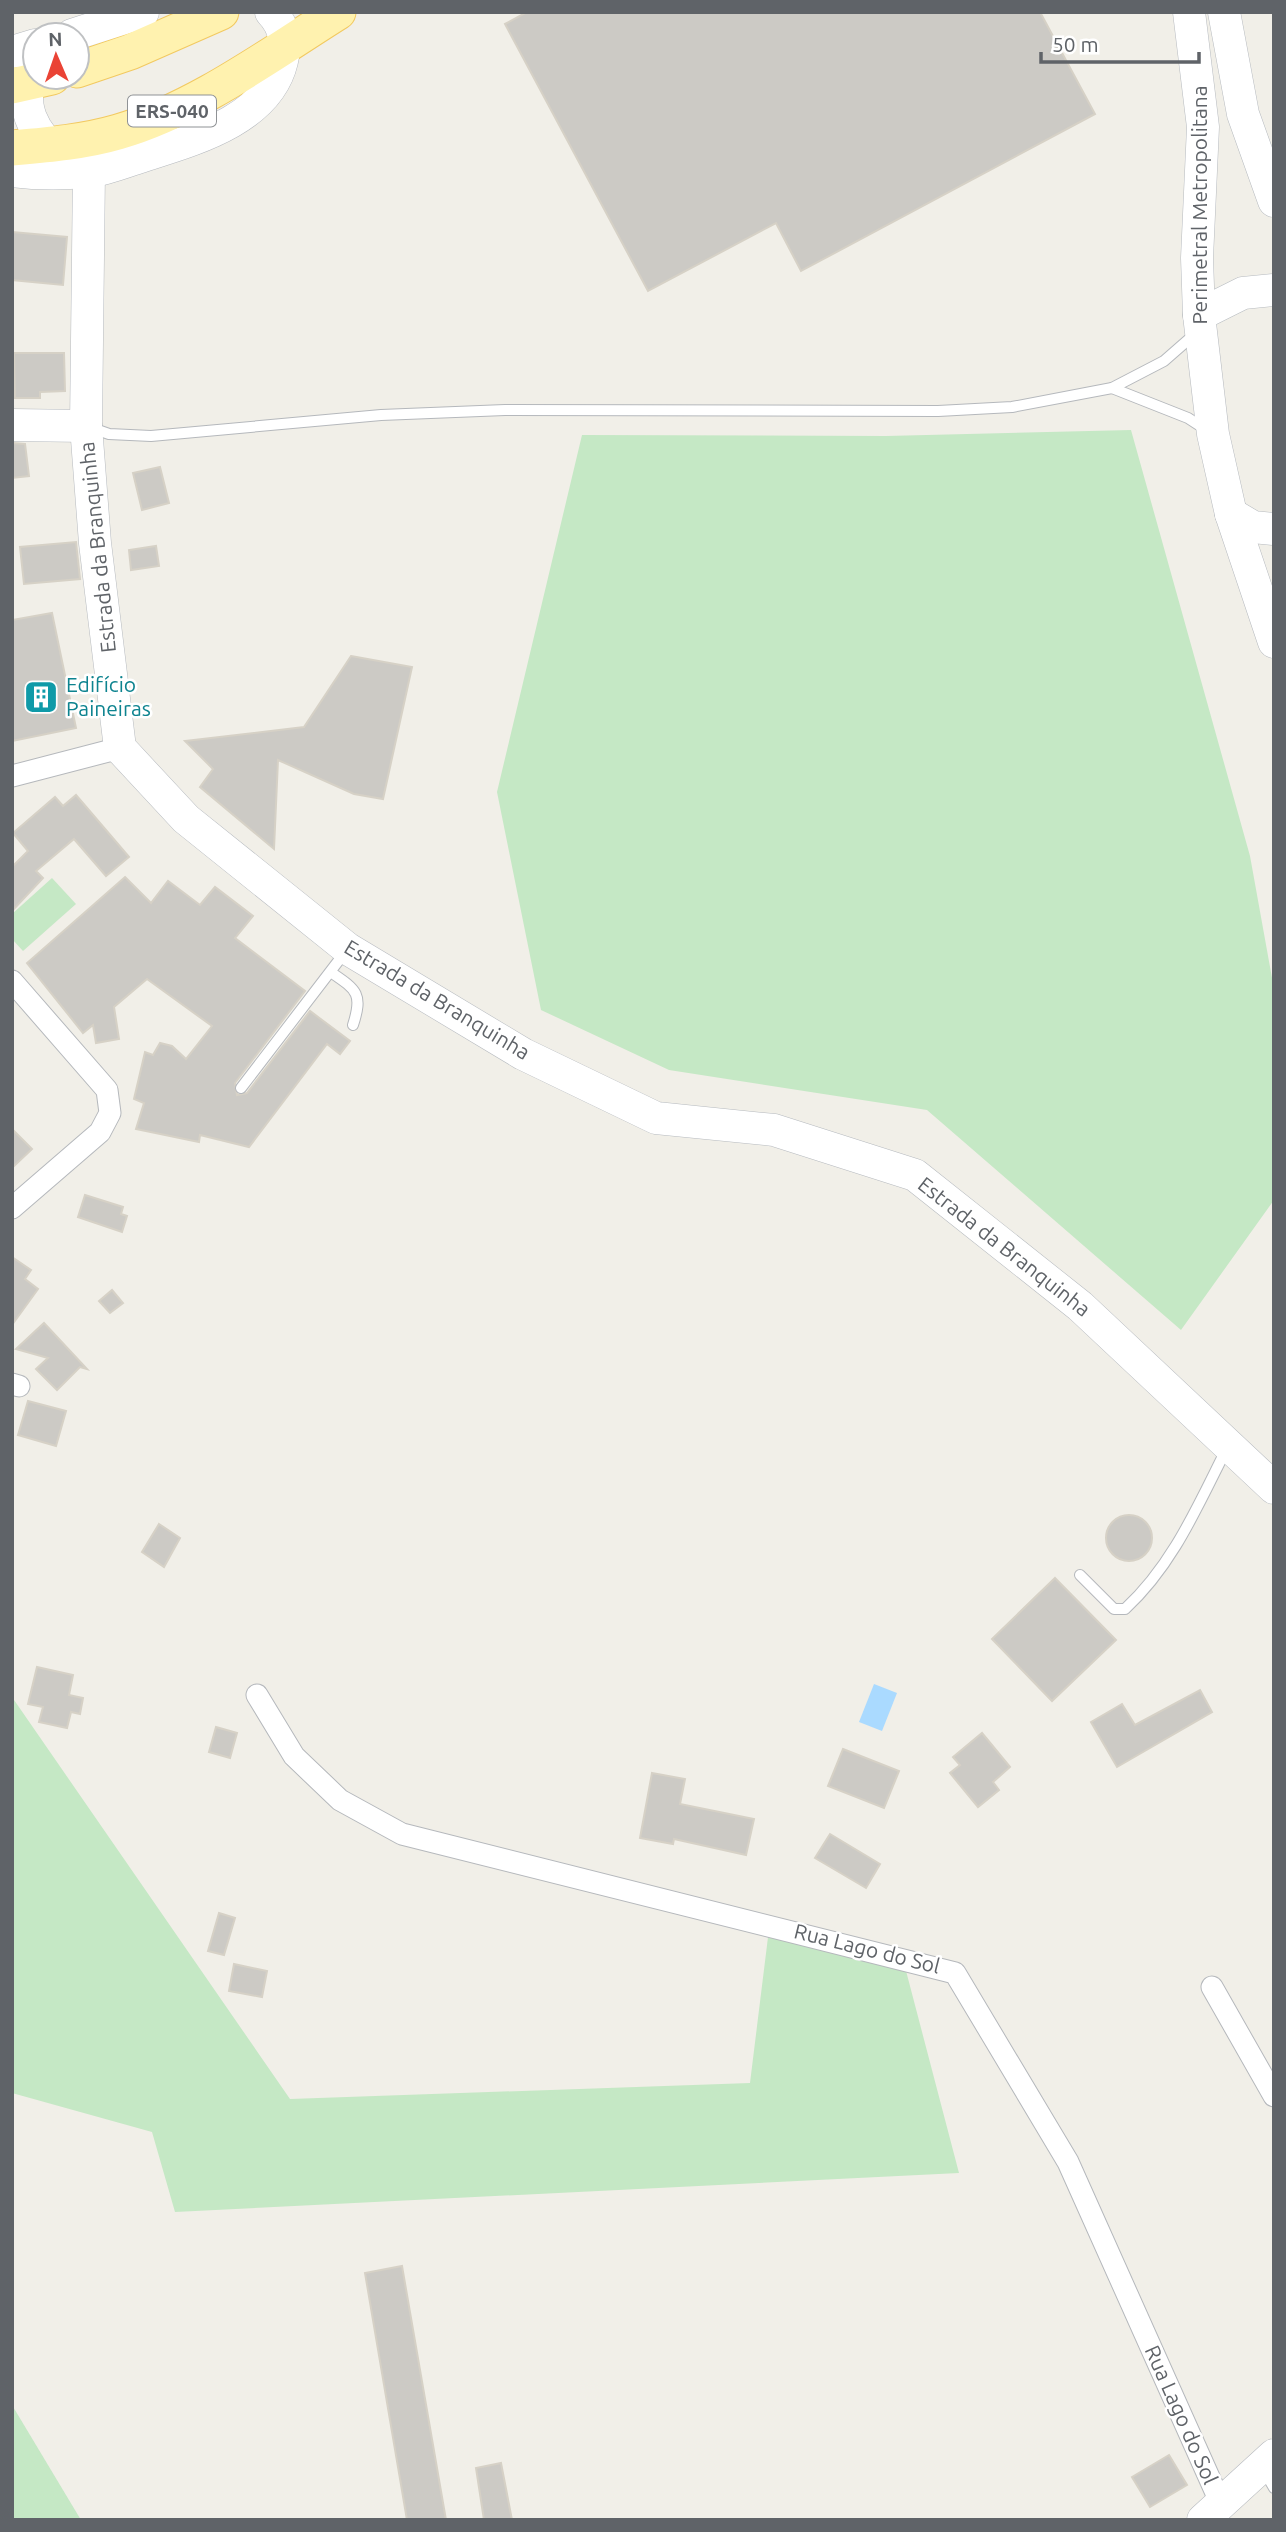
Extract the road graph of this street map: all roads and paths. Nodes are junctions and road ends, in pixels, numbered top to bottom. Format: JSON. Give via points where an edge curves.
{"nodes":[{"id":1,"x":143,"y":12,"type":"edge"},
{"id":2,"x":221,"y":12,"type":"edge"},
{"id":3,"x":271,"y":12,"type":"edge"},
{"id":4,"x":338,"y":12,"type":"edge"},
{"id":5,"x":1189,"y":12,"type":"edge"},
{"id":6,"x":1224,"y":12,"type":"edge"},
{"id":7,"x":91,"y":29,"type":"edge"},
{"id":8,"x":283,"y":56,"type":"junction"},
{"id":9,"x":91,"y":65,"type":"edge"},
{"id":10,"x":31,"y":91,"type":"edge"},
{"id":11,"x":46,"y":145,"type":"junction"},
{"id":12,"x":12,"y":148,"type":"edge"},
{"id":13,"x":12,"y":171,"type":"edge"},
{"id":14,"x":89,"y":171,"type":"junction"},
{"id":15,"x":1274,"y":201,"type":"edge"},
{"id":16,"x":1274,"y":290,"type":"edge"},
{"id":17,"x":1199,"y":322,"type":"junction"},
{"id":18,"x":1112,"y":388,"type":"junction"},
{"id":19,"x":12,"y":425,"type":"edge"},
{"id":20,"x":86,"y":426,"type":"junction"},
{"id":21,"x":1213,"y":434,"type":"junction"},
{"id":22,"x":1231,"y":514,"type":"junction"},
{"id":23,"x":1274,"y":529,"type":"edge"},
{"id":24,"x":1274,"y":642,"type":"edge"},
{"id":25,"x":120,"y":748,"type":"junction"},
{"id":26,"x":12,"y":776,"type":"edge"},
{"id":27,"x":340,"y":961,"type":"junction"},
{"id":28,"x":12,"y":981,"type":"edge"},
{"id":29,"x":353,"y":1025,"type":"dead end"},
{"id":30,"x":241,"y":1088,"type":"dead end"},
{"id":31,"x":12,"y":1208,"type":"edge"},
{"id":32,"x":1227,"y":1448,"type":"junction"},
{"id":33,"x":1272,"y":1493,"type":"edge"},
{"id":34,"x":1080,"y":1574,"type":"dead end"},
{"id":35,"x":257,"y":1695,"type":"dead end"},
{"id":36,"x":1212,"y":1987,"type":"dead end"},
{"id":37,"x":1274,"y":2096,"type":"edge"},
{"id":38,"x":1270,"y":2470,"type":"edge"},
{"id":39,"x":1212,"y":2512,"type":"edge"}],
"edges":[{"from":1,"to":7,"type":"main road"},
{"from":2,"to":9,"type":"main road"},
{"from":3,"to":8,"type":"main road","via":[[283,29]]},
{"from":4,"to":8,"type":"main road","number":"ERS-040"},
{"from":5,"to":17,"type":"main road","name":"Perimetral Metropolitana","via":[[1203,127],[1196,258]]},
{"from":6,"to":15,"type":"main road","name":"Perimetral Metropolitana","via":[[1243,114]]},
{"from":8,"to":11,"type":"main road","number":"ERS-040","via":[[140,125],[97,138]]},
{"from":8,"to":14,"type":"main road","via":[[261,98],[210,133]]},
{"from":10,"to":11,"type":"main road","via":[[28,112]]},
{"from":11,"to":12,"type":"main road","number":"ERS-040"},
{"from":11,"to":14,"type":"main road"},
{"from":13,"to":14,"type":"main road"},
{"from":14,"to":20,"type":"main road","name":"Estrada da Branquinha"},
{"from":16,"to":17,"type":"main road","via":[[1243,293]]},
{"from":17,"to":18,"type":"lane","via":[[1164,361]]},
{"from":17,"to":21,"type":"main road","name":"Perimetral Metropolitana"},
{"from":18,"to":20,"type":"lane","via":[[1012,407],[938,411],[505,410],[381,415],[151,436],[110,434]]},
{"from":18,"to":21,"type":"lane","via":[[1179,414]]},
{"from":19,"to":20,"type":"main road"},
{"from":20,"to":25,"type":"main road","name":"Estrada da Branquinha","via":[[94,543]]},
{"from":21,"to":22,"type":"main road","name":"Perimetral Metropolitana"},
{"from":22,"to":23,"type":"main road","via":[[1253,527]]},
{"from":22,"to":24,"type":"main road","name":"Perimetral Metropolitana"},
{"from":25,"to":26,"type":"street"},
{"from":25,"to":27,"type":"main road","name":"Estrada da Branquinha","via":[[186,819]]},
{"from":27,"to":29,"type":"lane","via":[[358,996],[360,1006]]},
{"from":27,"to":30,"type":"lane"},
{"from":27,"to":32,"type":"main road","name":"Estrada da Branquinha","via":[[656,1118],[774,1130],[915,1175],[1080,1306]]},
{"from":28,"to":31,"type":"street","via":[[107,1090],[110,1114],[100,1132]]},
{"from":32,"to":33,"type":"main road","name":"Estrada da Branquinha"},
{"from":32,"to":34,"type":"lane","via":[[1171,1556],[1125,1609],[1114,1609]]},
{"from":35,"to":39,"type":"street","name":"Rua Lago do Sol","via":[[294,1756],[340,1800],[402,1834],[955,1973],[1068,2162]]},
{"from":36,"to":37,"type":"street"},
{"from":38,"to":39,"type":"main road"}]}
